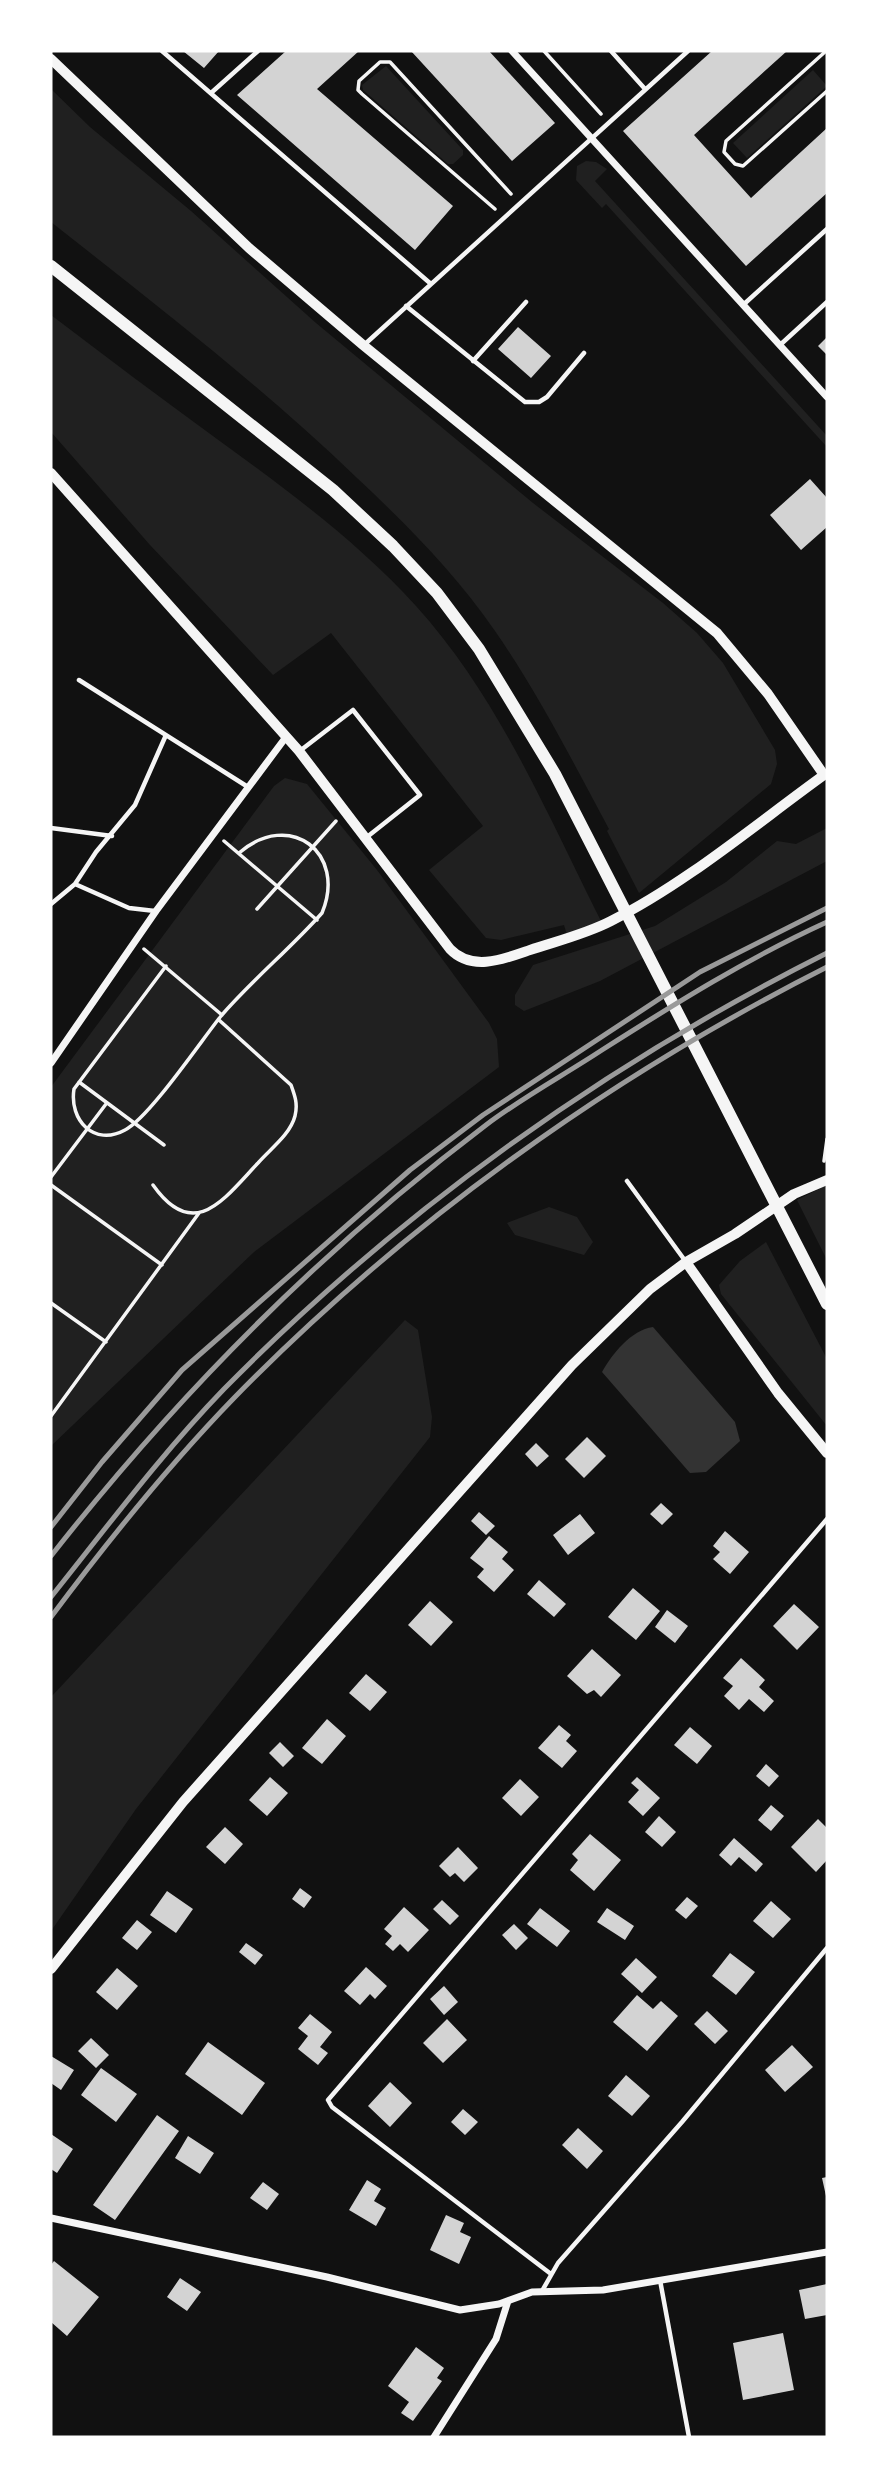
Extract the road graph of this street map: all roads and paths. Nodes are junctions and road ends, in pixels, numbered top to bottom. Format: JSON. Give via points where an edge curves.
{"nodes":[{"id":1,"x":162,"y":51,"type":"edge"},
{"id":2,"x":258,"y":51,"type":"edge"},
{"id":3,"x":512,"y":51,"type":"edge"},
{"id":4,"x":544,"y":51,"type":"edge"},
{"id":5,"x":611,"y":51,"type":"edge"},
{"id":6,"x":688,"y":51,"type":"edge"},
{"id":7,"x":826,"y":51,"type":"edge"},
{"id":8,"x":51,"y":59,"type":"edge"},
{"id":9,"x":646,"y":89,"type":"junction"},
{"id":10,"x":827,"y":91,"type":"edge"},
{"id":11,"x":211,"y":93,"type":"junction"},
{"id":12,"x":609,"y":122,"type":"junction"},
{"id":13,"x":592,"y":138,"type":"junction"},
{"id":14,"x":520,"y":203,"type":"junction"},
{"id":15,"x":504,"y":217,"type":"junction"},
{"id":16,"x":827,"y":229,"type":"edge"},
{"id":17,"x":51,"y":266,"type":"edge"},
{"id":18,"x":431,"y":284,"type":"junction"},
{"id":19,"x":526,"y":302,"type":"dead end"},
{"id":20,"x":827,"y":302,"type":"edge"},
{"id":21,"x":743,"y":305,"type":"junction"},
{"id":22,"x":406,"y":306,"type":"junction"},
{"id":23,"x":363,"y":345,"type":"junction"},
{"id":24,"x":780,"y":345,"type":"junction"},
{"id":25,"x":584,"y":353,"type":"dead end"},
{"id":26,"x":473,"y":361,"type":"junction"},
{"id":27,"x":827,"y":397,"type":"edge"},
{"id":28,"x":51,"y":474,"type":"edge"},
{"id":29,"x":79,"y":680,"type":"dead end"},
{"id":30,"x":166,"y":735,"type":"junction"},
{"id":31,"x":286,"y":737,"type":"junction"},
{"id":32,"x":299,"y":751,"type":"junction"},
{"id":33,"x":825,"y":774,"type":"edge"},
{"id":34,"x":248,"y":787,"type":"junction"},
{"id":35,"x":340,"y":816,"type":"dead end"},
{"id":36,"x":51,"y":828,"type":"edge"},
{"id":37,"x":215,"y":832,"type":"junction"},
{"id":38,"x":113,"y":836,"type":"junction"},
{"id":39,"x":368,"y":838,"type":"junction"},
{"id":40,"x":312,"y":848,"type":"junction"},
{"id":41,"x":239,"y":853,"type":"junction"},
{"id":42,"x":75,"y":884,"type":"junction"},
{"id":43,"x":278,"y":887,"type":"junction"},
{"id":44,"x":51,"y":904,"type":"edge"},
{"id":45,"x":257,"y":909,"type":"dead end"},
{"id":46,"x":156,"y":911,"type":"junction"},
{"id":47,"x":317,"y":920,"type":"junction"},
{"id":48,"x":134,"y":942,"type":"junction"},
{"id":49,"x":166,"y":966,"type":"junction"},
{"id":50,"x":222,"y":1015,"type":"junction"},
{"id":51,"x":219,"y":1020,"type":"junction"},
{"id":52,"x":51,"y":1063,"type":"edge"},
{"id":53,"x":79,"y":1082,"type":"junction"},
{"id":54,"x":107,"y":1103,"type":"junction"},
{"id":55,"x":135,"y":1123,"type":"junction"},
{"id":56,"x":87,"y":1130,"type":"junction"},
{"id":57,"x":827,"y":1139,"type":"edge"},
{"id":58,"x":164,"y":1145,"type":"dead end"},
{"id":59,"x":824,"y":1161,"type":"dead end"},
{"id":60,"x":51,"y":1178,"type":"edge"},
{"id":61,"x":827,"y":1180,"type":"edge"},
{"id":62,"x":627,"y":1181,"type":"dead end"},
{"id":63,"x":51,"y":1185,"type":"edge"},
{"id":64,"x":153,"y":1185,"type":"dead end"},
{"id":65,"x":199,"y":1213,"type":"junction"},
{"id":66,"x":686,"y":1262,"type":"junction"},
{"id":67,"x":162,"y":1265,"type":"junction"},
{"id":68,"x":824,"y":1299,"type":"edge"},
{"id":69,"x":51,"y":1303,"type":"edge"},
{"id":70,"x":106,"y":1342,"type":"junction"},
{"id":71,"x":51,"y":1416,"type":"edge"},
{"id":72,"x":827,"y":1453,"type":"edge"},
{"id":73,"x":827,"y":1519,"type":"edge"},
{"id":74,"x":827,"y":1948,"type":"edge"},
{"id":75,"x":51,"y":1969,"type":"edge"},
{"id":76,"x":51,"y":2218,"type":"edge"},
{"id":77,"x":827,"y":2252,"type":"edge"},
{"id":78,"x":551,"y":2274,"type":"junction"},
{"id":79,"x":660,"y":2280,"type":"junction"},
{"id":80,"x":541,"y":2292,"type":"junction"},
{"id":81,"x":508,"y":2301,"type":"junction"},
{"id":82,"x":434,"y":2437,"type":"edge"},
{"id":83,"x":689,"y":2437,"type":"edge"}],
"edges":[{"from":1,"to":11,"type":"lane"},
{"from":2,"to":11,"type":"lane"},
{"from":3,"to":13,"type":"street"},
{"from":4,"to":12,"type":"path"},
{"from":5,"to":9,"type":"lane"},
{"from":6,"to":9,"type":"lane"},
{"from":7,"to":10,"type":"path","via":[[726,141],[724,152],[743,166]]},
{"from":8,"to":23,"type":"street","via":[[219,220]]},
{"from":9,"to":12,"type":"lane"},
{"from":11,"to":18,"type":"lane"},
{"from":12,"to":13,"type":"lane"},
{"from":13,"to":14,"type":"lane"},
{"from":13,"to":21,"type":"street"},
{"from":14,"to":15,"type":"lane"},
{"from":14,"to":15,"type":"path","via":[[390,62],[380,62],[359,81],[362,94]]},
{"from":15,"to":18,"type":"lane"},
{"from":16,"to":21,"type":"lane"},
{"from":17,"to":68,"type":"main road","via":[[334,490],[437,593],[479,649],[531,732],[589,840]]},
{"from":18,"to":22,"type":"lane"},
{"from":19,"to":26,"type":"lane"},
{"from":20,"to":24,"type":"lane"},
{"from":21,"to":24,"type":"street"},
{"from":22,"to":23,"type":"lane"},
{"from":22,"to":26,"type":"lane"},
{"from":23,"to":33,"type":"street","via":[[717,633]]},
{"from":24,"to":27,"type":"street"},
{"from":25,"to":26,"type":"lane","via":[[547,397],[532,403],[519,400]]},
{"from":28,"to":31,"type":"street"},
{"from":29,"to":30,"type":"lane"},
{"from":30,"to":34,"type":"lane"},
{"from":30,"to":38,"type":"lane","via":[[135,805]]},
{"from":31,"to":32,"type":"street"},
{"from":31,"to":34,"type":"street"},
{"from":32,"to":39,"type":"street"},
{"from":32,"to":39,"type":"lane","via":[[353,710],[420,794]]},
{"from":33,"to":39,"type":"street","via":[[662,891],[611,921],[481,962],[463,959],[450,949]]},
{"from":34,"to":37,"type":"street"},
{"from":35,"to":40,"type":"path"},
{"from":36,"to":38,"type":"lane"},
{"from":37,"to":41,"type":"path"},
{"from":37,"to":46,"type":"street"},
{"from":38,"to":42,"type":"lane"},
{"from":40,"to":41,"type":"path","via":[[289,835],[271,834]]},
{"from":40,"to":43,"type":"path"},
{"from":40,"to":47,"type":"path","via":[[326,866],[329,883],[326,904]]},
{"from":41,"to":43,"type":"path"},
{"from":42,"to":44,"type":"lane"},
{"from":42,"to":46,"type":"lane","via":[[129,908]]},
{"from":43,"to":45,"type":"path"},
{"from":43,"to":47,"type":"path"},
{"from":46,"to":48,"type":"street"},
{"from":47,"to":50,"type":"path"},
{"from":48,"to":49,"type":"path"},
{"from":48,"to":52,"type":"street"},
{"from":49,"to":50,"type":"path"},
{"from":49,"to":53,"type":"path"},
{"from":50,"to":51,"type":"path"},
{"from":51,"to":55,"type":"path"},
{"from":51,"to":65,"type":"path","via":[[291,1085],[296,1114],[288,1131],[225,1197]]},
{"from":53,"to":54,"type":"path"},
{"from":53,"to":56,"type":"path","via":[[72,1102]]},
{"from":54,"to":55,"type":"path"},
{"from":54,"to":56,"type":"path"},
{"from":55,"to":56,"type":"path","via":[[112,1135],[98,1136]]},
{"from":55,"to":58,"type":"path"},
{"from":56,"to":60,"type":"path"},
{"from":57,"to":59,"type":"path"},
{"from":61,"to":66,"type":"street","via":[[794,1194]]},
{"from":62,"to":66,"type":"lane"},
{"from":63,"to":67,"type":"path"},
{"from":64,"to":65,"type":"path","via":[[175,1210]]},
{"from":65,"to":67,"type":"path"},
{"from":66,"to":72,"type":"street","via":[[778,1393]]},
{"from":66,"to":75,"type":"street","via":[[623,1313],[545,1395],[183,1802]]},
{"from":67,"to":70,"type":"path"},
{"from":69,"to":70,"type":"path"},
{"from":70,"to":71,"type":"path"},
{"from":73,"to":78,"type":"lane","via":[[328,2100]]},
{"from":74,"to":78,"type":"lane"},
{"from":76,"to":81,"type":"street","via":[[327,2277],[441,2308],[479,2309]]},
{"from":77,"to":79,"type":"street"},
{"from":78,"to":80,"type":"lane"},
{"from":79,"to":80,"type":"street","via":[[591,2291]]},
{"from":79,"to":83,"type":"lane"},
{"from":80,"to":81,"type":"street"},
{"from":81,"to":82,"type":"street","via":[[496,2339]]}]}
